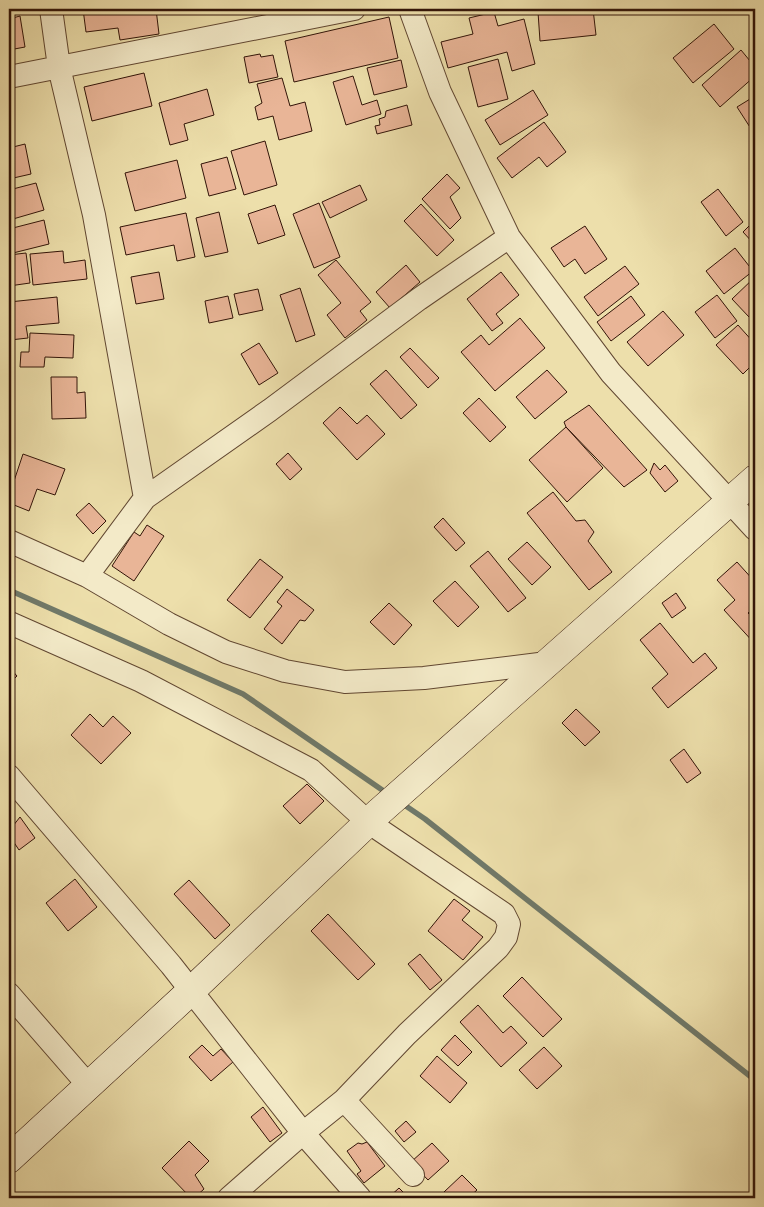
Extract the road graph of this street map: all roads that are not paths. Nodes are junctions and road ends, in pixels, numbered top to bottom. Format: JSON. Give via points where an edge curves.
{"nodes":[{"id":1,"x":51,"y":9,"type":"edge"},
{"id":2,"x":354,"y":9,"type":"edge"},
{"id":3,"x":410,"y":9,"type":"edge"},
{"id":4,"x":59,"y":67,"type":"junction"},
{"id":5,"x":9,"y":77,"type":"edge"},
{"id":6,"x":509,"y":237,"type":"junction"},
{"id":7,"x":755,"y":479,"type":"edge"},
{"id":8,"x":145,"y":498,"type":"junction"},
{"id":9,"x":730,"y":501,"type":"junction"},
{"id":10,"x":755,"y":529,"type":"edge"},
{"id":11,"x":9,"y":540,"type":"edge"},
{"id":12,"x":87,"y":576,"type":"junction"},
{"id":13,"x":9,"y":623,"type":"edge"},
{"id":14,"x":547,"y":663,"type":"junction"},
{"id":15,"x":11,"y":783,"type":"edge"},
{"id":16,"x":373,"y":817,"type":"junction"},
{"id":17,"x":192,"y":990,"type":"junction"},
{"id":18,"x":9,"y":994,"type":"edge"},
{"id":19,"x":89,"y":1086,"type":"junction"},
{"id":20,"x":344,"y":1100,"type":"junction"},
{"id":21,"x":303,"y":1133,"type":"junction"},
{"id":22,"x":9,"y":1159,"type":"edge"},
{"id":23,"x":413,"y":1174,"type":"dead end"},
{"id":24,"x":229,"y":1198,"type":"edge"},
{"id":25,"x":360,"y":1198,"type":"edge"}],
"edges":[{"from":1,"to":4,"type":"street"},
{"from":2,"to":4,"type":"street"},
{"from":3,"to":6,"type":"street","via":[[440,92]]},
{"from":4,"to":5,"type":"street"},
{"from":4,"to":8,"type":"street","via":[[94,215]]},
{"from":6,"to":8,"type":"street","via":[[418,299]]},
{"from":6,"to":9,"type":"street","via":[[611,373]]},
{"from":7,"to":9,"type":"street"},
{"from":8,"to":12,"type":"street"},
{"from":9,"to":10,"type":"street"},
{"from":9,"to":14,"type":"street"},
{"from":11,"to":12,"type":"street"},
{"from":12,"to":14,"type":"street","via":[[169,624],[226,652],[285,671],[346,682],[424,678]]},
{"from":13,"to":16,"type":"street","via":[[141,681],[311,770]]},
{"from":14,"to":16,"type":"street"},
{"from":15,"to":17,"type":"street"},
{"from":16,"to":17,"type":"street"},
{"from":16,"to":20,"type":"street","via":[[504,914],[509,924],[506,937],[498,948],[407,1034]]},
{"from":17,"to":19,"type":"street"},
{"from":17,"to":21,"type":"street"},
{"from":18,"to":19,"type":"street"},
{"from":19,"to":22,"type":"street"},
{"from":20,"to":21,"type":"street"},
{"from":20,"to":23,"type":"street"},
{"from":21,"to":24,"type":"street"},
{"from":21,"to":25,"type":"street"}]}
